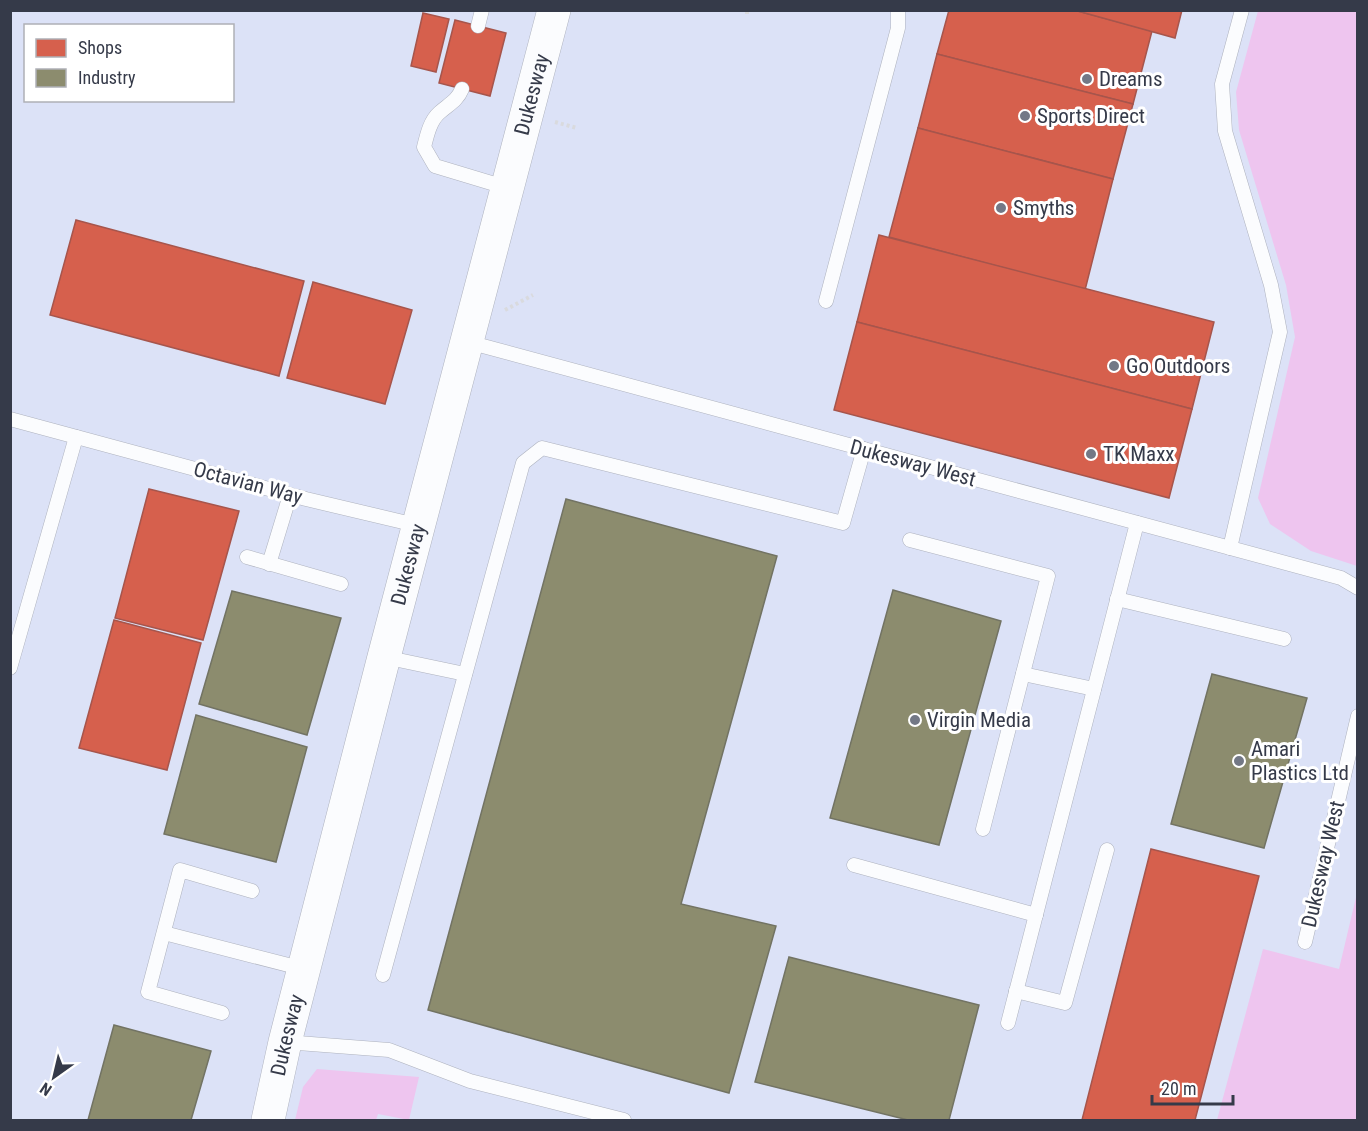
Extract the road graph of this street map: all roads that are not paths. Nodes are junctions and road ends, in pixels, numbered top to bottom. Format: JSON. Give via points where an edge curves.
{"nodes":[{"id":1,"x":482,"y":10,"type":"edge"},
{"id":2,"x":554,"y":10,"type":"edge"},
{"id":3,"x":898,"y":10,"type":"edge"},
{"id":4,"x":1242,"y":10,"type":"edge"},
{"id":5,"x":478,"y":26,"type":"dead end"},
{"id":6,"x":462,"y":89,"type":"dead end"},
{"id":7,"x":508,"y":188,"type":"junction"},
{"id":8,"x":826,"y":301,"type":"dead end"},
{"id":9,"x":468,"y":342,"type":"junction"},
{"id":10,"x":10,"y":419,"type":"edge"},
{"id":11,"x":76,"y":437,"type":"junction"},
{"id":12,"x":864,"y":449,"type":"junction"},
{"id":13,"x":290,"y":495,"type":"junction"},
{"id":14,"x":1137,"y":523,"type":"junction"},
{"id":15,"x":420,"y":526,"type":"junction"},
{"id":16,"x":910,"y":540,"type":"dead end"},
{"id":17,"x":1230,"y":548,"type":"junction"},
{"id":18,"x":247,"y":557,"type":"dead end"},
{"id":19,"x":269,"y":564,"type":"junction"},
{"id":20,"x":341,"y":584,"type":"dead end"},
{"id":21,"x":1358,"y":588,"type":"edge"},
{"id":22,"x":1118,"y":599,"type":"junction"},
{"id":23,"x":1284,"y":639,"type":"dead end"},
{"id":24,"x":384,"y":657,"type":"junction"},
{"id":25,"x":10,"y":668,"type":"edge"},
{"id":26,"x":465,"y":674,"type":"junction"},
{"id":27,"x":1023,"y":674,"type":"junction"},
{"id":28,"x":1094,"y":689,"type":"junction"},
{"id":29,"x":1358,"y":716,"type":"edge"},
{"id":30,"x":983,"y":829,"type":"dead end"},
{"id":31,"x":1107,"y":850,"type":"dead end"},
{"id":32,"x":854,"y":865,"type":"dead end"},
{"id":33,"x":252,"y":891,"type":"dead end"},
{"id":34,"x":1036,"y":915,"type":"junction"},
{"id":35,"x":164,"y":933,"type":"junction"},
{"id":36,"x":1305,"y":942,"type":"dead end"},
{"id":37,"x":304,"y":969,"type":"junction"},
{"id":38,"x":383,"y":975,"type":"dead end"},
{"id":39,"x":1016,"y":991,"type":"junction"},
{"id":40,"x":222,"y":1013,"type":"dead end"},
{"id":41,"x":1008,"y":1023,"type":"dead end"},
{"id":42,"x":285,"y":1042,"type":"junction"},
{"id":43,"x":268,"y":1120,"type":"edge"},
{"id":44,"x":624,"y":1120,"type":"edge"}],
"edges":[{"from":1,"to":5,"type":"lane"},
{"from":2,"to":7,"type":"street","name":"Dukesway"},
{"from":3,"to":8,"type":"lane","via":[[898,28]]},
{"from":4,"to":17,"type":"lane","via":[[1222,84],[1225,131],[1271,285],[1280,332]]},
{"from":6,"to":7,"type":"lane","via":[[458,98],[437,114],[424,147],[435,166]]},
{"from":7,"to":9,"type":"street","name":"Dukesway"},
{"from":9,"to":12,"type":"lane","name":"Dukesway West"},
{"from":9,"to":15,"type":"street","name":"Dukesway"},
{"from":10,"to":11,"type":"lane","name":"Octavian Way"},
{"from":11,"to":13,"type":"lane","name":"Octavian Way"},
{"from":11,"to":25,"type":"lane"},
{"from":12,"to":14,"type":"lane","name":"Dukesway West"},
{"from":12,"to":26,"type":"lane","via":[[843,524],[542,447],[523,463]]},
{"from":13,"to":15,"type":"lane","name":"Octavian Way"},
{"from":13,"to":19,"type":"lane"},
{"from":14,"to":17,"type":"lane","name":"Dukesway West"},
{"from":14,"to":22,"type":"lane"},
{"from":15,"to":24,"type":"street","name":"Dukesway"},
{"from":16,"to":27,"type":"lane","via":[[1048,576]]},
{"from":17,"to":21,"type":"lane","name":"Dukesway West","via":[[1341,578]]},
{"from":18,"to":19,"type":"lane"},
{"from":19,"to":20,"type":"lane"},
{"from":22,"to":23,"type":"lane"},
{"from":22,"to":28,"type":"lane"},
{"from":24,"to":26,"type":"lane"},
{"from":24,"to":37,"type":"street","name":"Dukesway"},
{"from":26,"to":38,"type":"lane"},
{"from":27,"to":28,"type":"lane"},
{"from":27,"to":30,"type":"lane"},
{"from":28,"to":34,"type":"lane"},
{"from":29,"to":36,"type":"lane","name":"Dukesway West"},
{"from":31,"to":39,"type":"lane","via":[[1065,1003]]},
{"from":32,"to":34,"type":"lane"},
{"from":33,"to":35,"type":"lane","via":[[180,870]]},
{"from":34,"to":39,"type":"lane"},
{"from":35,"to":37,"type":"lane"},
{"from":35,"to":40,"type":"lane","via":[[148,992]]},
{"from":37,"to":42,"type":"street","name":"Dukesway"},
{"from":39,"to":41,"type":"lane"},
{"from":42,"to":43,"type":"street","name":"Dukesway"},
{"from":42,"to":44,"type":"lane","via":[[389,1050],[470,1081]]}]}
